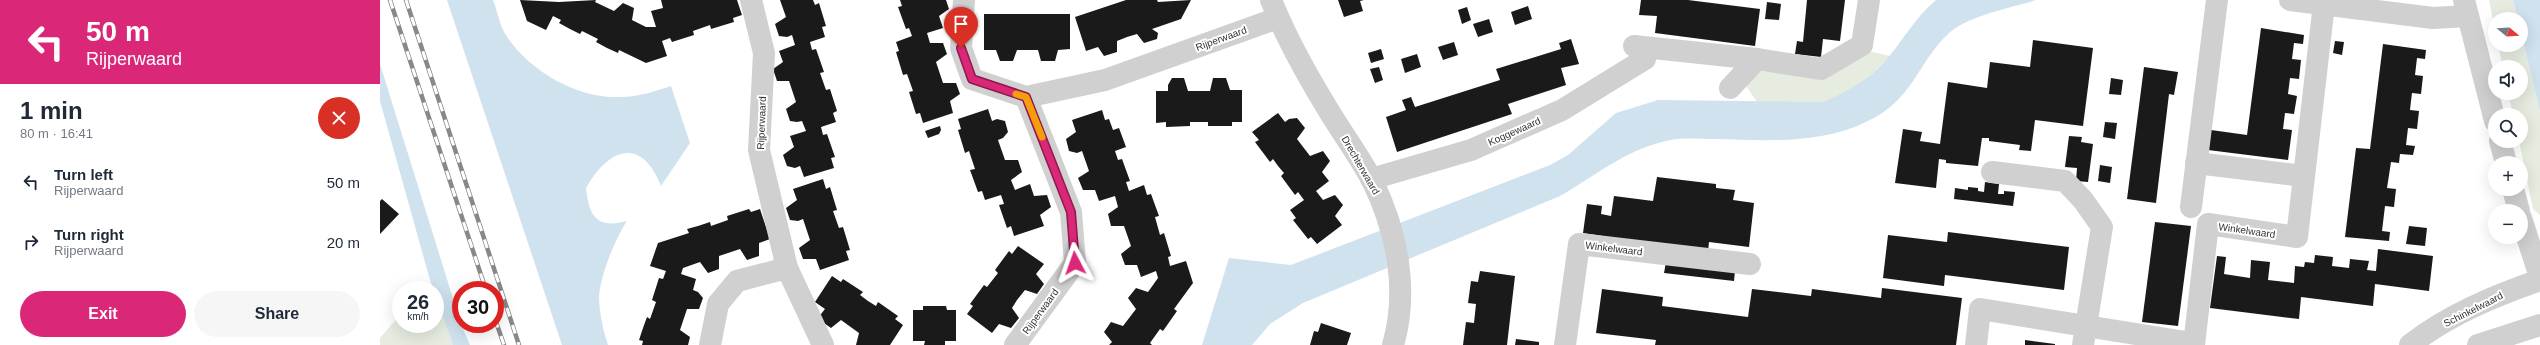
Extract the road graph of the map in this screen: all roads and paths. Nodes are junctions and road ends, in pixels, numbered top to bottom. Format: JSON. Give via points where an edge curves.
{"nodes":[{"id":1,"x":751,"y":0,"type":"edge"},
{"id":2,"x":964,"y":0,"type":"edge"},
{"id":3,"x":1869,"y":0,"type":"edge"},
{"id":4,"x":2217,"y":0,"type":"edge"},
{"id":5,"x":2290,"y":0,"type":"edge"},
{"id":6,"x":2324,"y":4,"type":"junction"},
{"id":7,"x":2466,"y":8,"type":"edge"},
{"id":8,"x":1275,"y":9,"type":"edge"},
{"id":9,"x":1757,"y":59,"type":"junction"},
{"id":10,"x":1730,"y":88,"type":"dead end"},
{"id":11,"x":1026,"y":97,"type":"junction"},
{"id":12,"x":2492,"y":108,"type":"edge"},
{"id":13,"x":2196,"y":163,"type":"junction"},
{"id":14,"x":1992,"y":172,"type":"dead end"},
{"id":15,"x":2304,"y":176,"type":"junction"},
{"id":16,"x":1371,"y":179,"type":"junction"},
{"id":17,"x":2191,"y":207,"type":"dead end"},
{"id":18,"x":2528,"y":240,"type":"edge"},
{"id":19,"x":1750,"y":264,"type":"dead end"},
{"id":20,"x":787,"y":268,"type":"junction"},
{"id":21,"x":2540,"y":279,"type":"edge"},
{"id":22,"x":2540,"y":324,"type":"edge"},
{"id":23,"x":2084,"y":336,"type":"edge"},
{"id":24,"x":2193,"y":344,"type":"edge"},
{"id":25,"x":710,"y":345,"type":"edge"},
{"id":26,"x":823,"y":345,"type":"edge"},
{"id":27,"x":1015,"y":345,"type":"edge"},
{"id":28,"x":1393,"y":345,"type":"edge"},
{"id":29,"x":1565,"y":345,"type":"edge"},
{"id":30,"x":1976,"y":345,"type":"edge"},
{"id":31,"x":2410,"y":345,"type":"edge"},
{"id":32,"x":2478,"y":345,"type":"edge"}],
"edges":[{"from":1,"to":20,"type":"street","name":"Rijperwaard","via":[[764,53],[759,150]]},
{"from":2,"to":11,"type":"street","via":[[961,48],[972,79]]},
{"from":3,"to":9,"type":"street","name":"Koggewaard","via":[[1862,45],[1821,69]]},
{"from":4,"to":13,"type":"street"},
{"from":5,"to":6,"type":"street"},
{"from":6,"to":7,"type":"street","via":[[2433,18]]},
{"from":6,"to":15,"type":"street","name":"Winkelwaard"},
{"from":7,"to":12,"type":"street"},
{"from":8,"to":11,"type":"street","name":"Rijperwaard","via":[[1105,80]]},
{"from":8,"to":16,"type":"street","name":"Drechterwaard","via":[[1331,114]]},
{"from":9,"to":10,"type":"street"},
{"from":9,"to":16,"type":"street","name":"Koggewaard","via":[[1640,52],[1562,110],[1478,147]]},
{"from":11,"to":27,"type":"street","name":"Rijperwaard","via":[[1071,212],[1075,263]]},
{"from":13,"to":15,"type":"street"},
{"from":13,"to":17,"type":"street"},
{"from":14,"to":23,"type":"street","via":[[2065,181],[2083,200],[2102,227]]},
{"from":15,"to":24,"type":"street","name":"Winkelwaard","via":[[2297,237],[2208,224]]},
{"from":16,"to":28,"type":"street","name":"Drechterwaard","via":[[1388,220],[1399,268],[1401,308]]},
{"from":18,"to":21,"type":"street"},
{"from":19,"to":29,"type":"street","name":"Winkelwaard","via":[[1579,244]]},
{"from":20,"to":25,"type":"street","via":[[737,281],[718,304]]},
{"from":20,"to":26,"type":"street","name":"Rijperwaard"},
{"from":21,"to":31,"type":"street","name":"Schinkelwaard","via":[[2492,297],[2424,334]]},
{"from":22,"to":32,"type":"street"},
{"from":23,"to":24,"type":"street","name":"Winkelwaard"},
{"from":23,"to":30,"type":"street","name":"Winkelwaard","via":[[1980,309]]}]}
